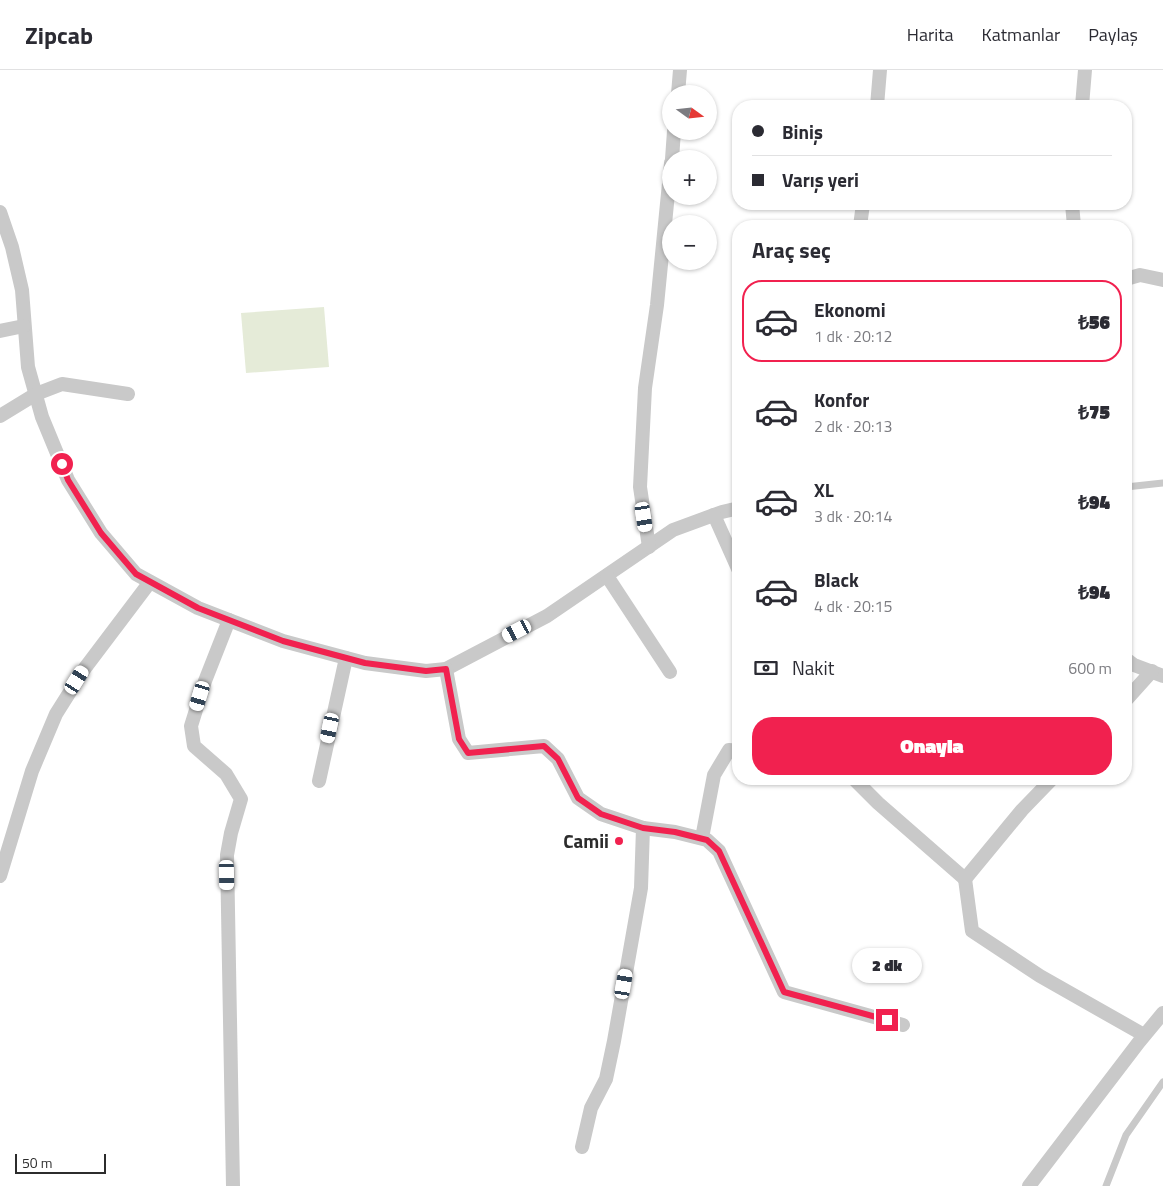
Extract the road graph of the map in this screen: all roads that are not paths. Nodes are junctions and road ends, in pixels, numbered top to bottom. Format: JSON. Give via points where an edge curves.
{"nodes":[{"id":1,"x":680,"y":70,"type":"edge"},
{"id":2,"x":880,"y":70,"type":"edge"},
{"id":3,"x":1085,"y":70,"type":"edge"},
{"id":4,"x":679,"y":85,"type":"edge"},
{"id":5,"x":878,"y":100,"type":"edge"},
{"id":6,"x":1082,"y":100,"type":"edge"},
{"id":7,"x":667,"y":205,"type":"edge"},
{"id":8,"x":0,"y":212,"type":"edge"},
{"id":9,"x":1132,"y":277,"type":"edge"},
{"id":10,"x":1163,"y":280,"type":"edge"},
{"id":11,"x":24,"y":326,"type":"junction"},
{"id":12,"x":0,"y":331,"type":"edge"},
{"id":13,"x":36,"y":394,"type":"junction"},
{"id":14,"x":128,"y":394,"type":"dead end"},
{"id":15,"x":0,"y":416,"type":"edge"},
{"id":16,"x":1163,"y":483,"type":"edge"},
{"id":17,"x":1132,"y":486,"type":"edge"},
{"id":18,"x":732,"y":510,"type":"edge"},
{"id":19,"x":714,"y":515,"type":"junction"},
{"id":20,"x":649,"y":546,"type":"junction"},
{"id":21,"x":732,"y":555,"type":"edge"},
{"id":22,"x":607,"y":576,"type":"junction"},
{"id":23,"x":150,"y":582,"type":"junction"},
{"id":24,"x":229,"y":620,"type":"junction"},
{"id":25,"x":346,"y":658,"type":"junction"},
{"id":26,"x":1132,"y":664,"type":"edge"},
{"id":27,"x":446,"y":669,"type":"junction"},
{"id":28,"x":670,"y":672,"type":"dead end"},
{"id":29,"x":1158,"y":674,"type":"edge"},
{"id":30,"x":1132,"y":695,"type":"edge"},
{"id":31,"x":732,"y":750,"type":"edge"},
{"id":32,"x":319,"y":781,"type":"dead end"},
{"id":33,"x":860,"y":785,"type":"edge"},
{"id":34,"x":1046,"y":785,"type":"edge"},
{"id":35,"x":643,"y":828,"type":"junction"},
{"id":36,"x":702,"y":838,"type":"junction"},
{"id":37,"x":0,"y":876,"type":"edge"},
{"id":38,"x":965,"y":879,"type":"junction"},
{"id":39,"x":1163,"y":1013,"type":"edge"},
{"id":40,"x":903,"y":1025,"type":"dead end"},
{"id":41,"x":1144,"y":1035,"type":"junction"},
{"id":42,"x":1163,"y":1082,"type":"edge"},
{"id":43,"x":582,"y":1147,"type":"dead end"},
{"id":44,"x":232,"y":1186,"type":"edge"},
{"id":45,"x":1029,"y":1186,"type":"edge"},
{"id":46,"x":1106,"y":1186,"type":"edge"}],
"edges":[{"from":1,"to":4,"type":"street"},
{"from":2,"to":5,"type":"street"},
{"from":3,"to":6,"type":"street"},
{"from":7,"to":20,"type":"street","via":[[645,388],[640,487]]},
{"from":8,"to":11,"type":"street","via":[[22,290]]},
{"from":9,"to":10,"type":"street","via":[[1140,275]]},
{"from":11,"to":12,"type":"street"},
{"from":11,"to":13,"type":"street","via":[[28,367]]},
{"from":13,"to":14,"type":"street","via":[[62,384]]},
{"from":13,"to":15,"type":"street"},
{"from":13,"to":23,"type":"street","via":[[68,480],[104,536],[136,574]]},
{"from":16,"to":17,"type":"lane"},
{"from":18,"to":19,"type":"street"},
{"from":19,"to":20,"type":"street","via":[[673,530]]},
{"from":19,"to":21,"type":"street"},
{"from":20,"to":22,"type":"street"},
{"from":22,"to":27,"type":"street","via":[[547,616]]},
{"from":22,"to":28,"type":"street"},
{"from":23,"to":24,"type":"street","via":[[198,608]]},
{"from":23,"to":37,"type":"street","via":[[85,668],[56,714],[32,771]]},
{"from":24,"to":25,"type":"street","via":[[283,641]]},
{"from":24,"to":44,"type":"street","via":[[191,726],[194,746],[226,774],[241,799],[227,855]]},
{"from":25,"to":27,"type":"street","via":[[426,671]]},
{"from":25,"to":32,"type":"street"},
{"from":26,"to":29,"type":"street"},
{"from":27,"to":35,"type":"street","via":[[459,739],[468,753],[544,746],[558,759],[578,798],[601,814]]},
{"from":29,"to":30,"type":"street"},
{"from":31,"to":36,"type":"street","via":[[714,775]]},
{"from":33,"to":38,"type":"street"},
{"from":34,"to":38,"type":"street"},
{"from":35,"to":36,"type":"street"},
{"from":35,"to":43,"type":"street","via":[[641,888],[614,1041],[606,1079],[591,1108]]},
{"from":36,"to":40,"type":"street","via":[[719,851],[784,992]]},
{"from":38,"to":41,"type":"street","via":[[972,932],[1040,976]]},
{"from":39,"to":41,"type":"street"},
{"from":41,"to":45,"type":"street"},
{"from":42,"to":46,"type":"lane","via":[[1126,1135]]}]}
